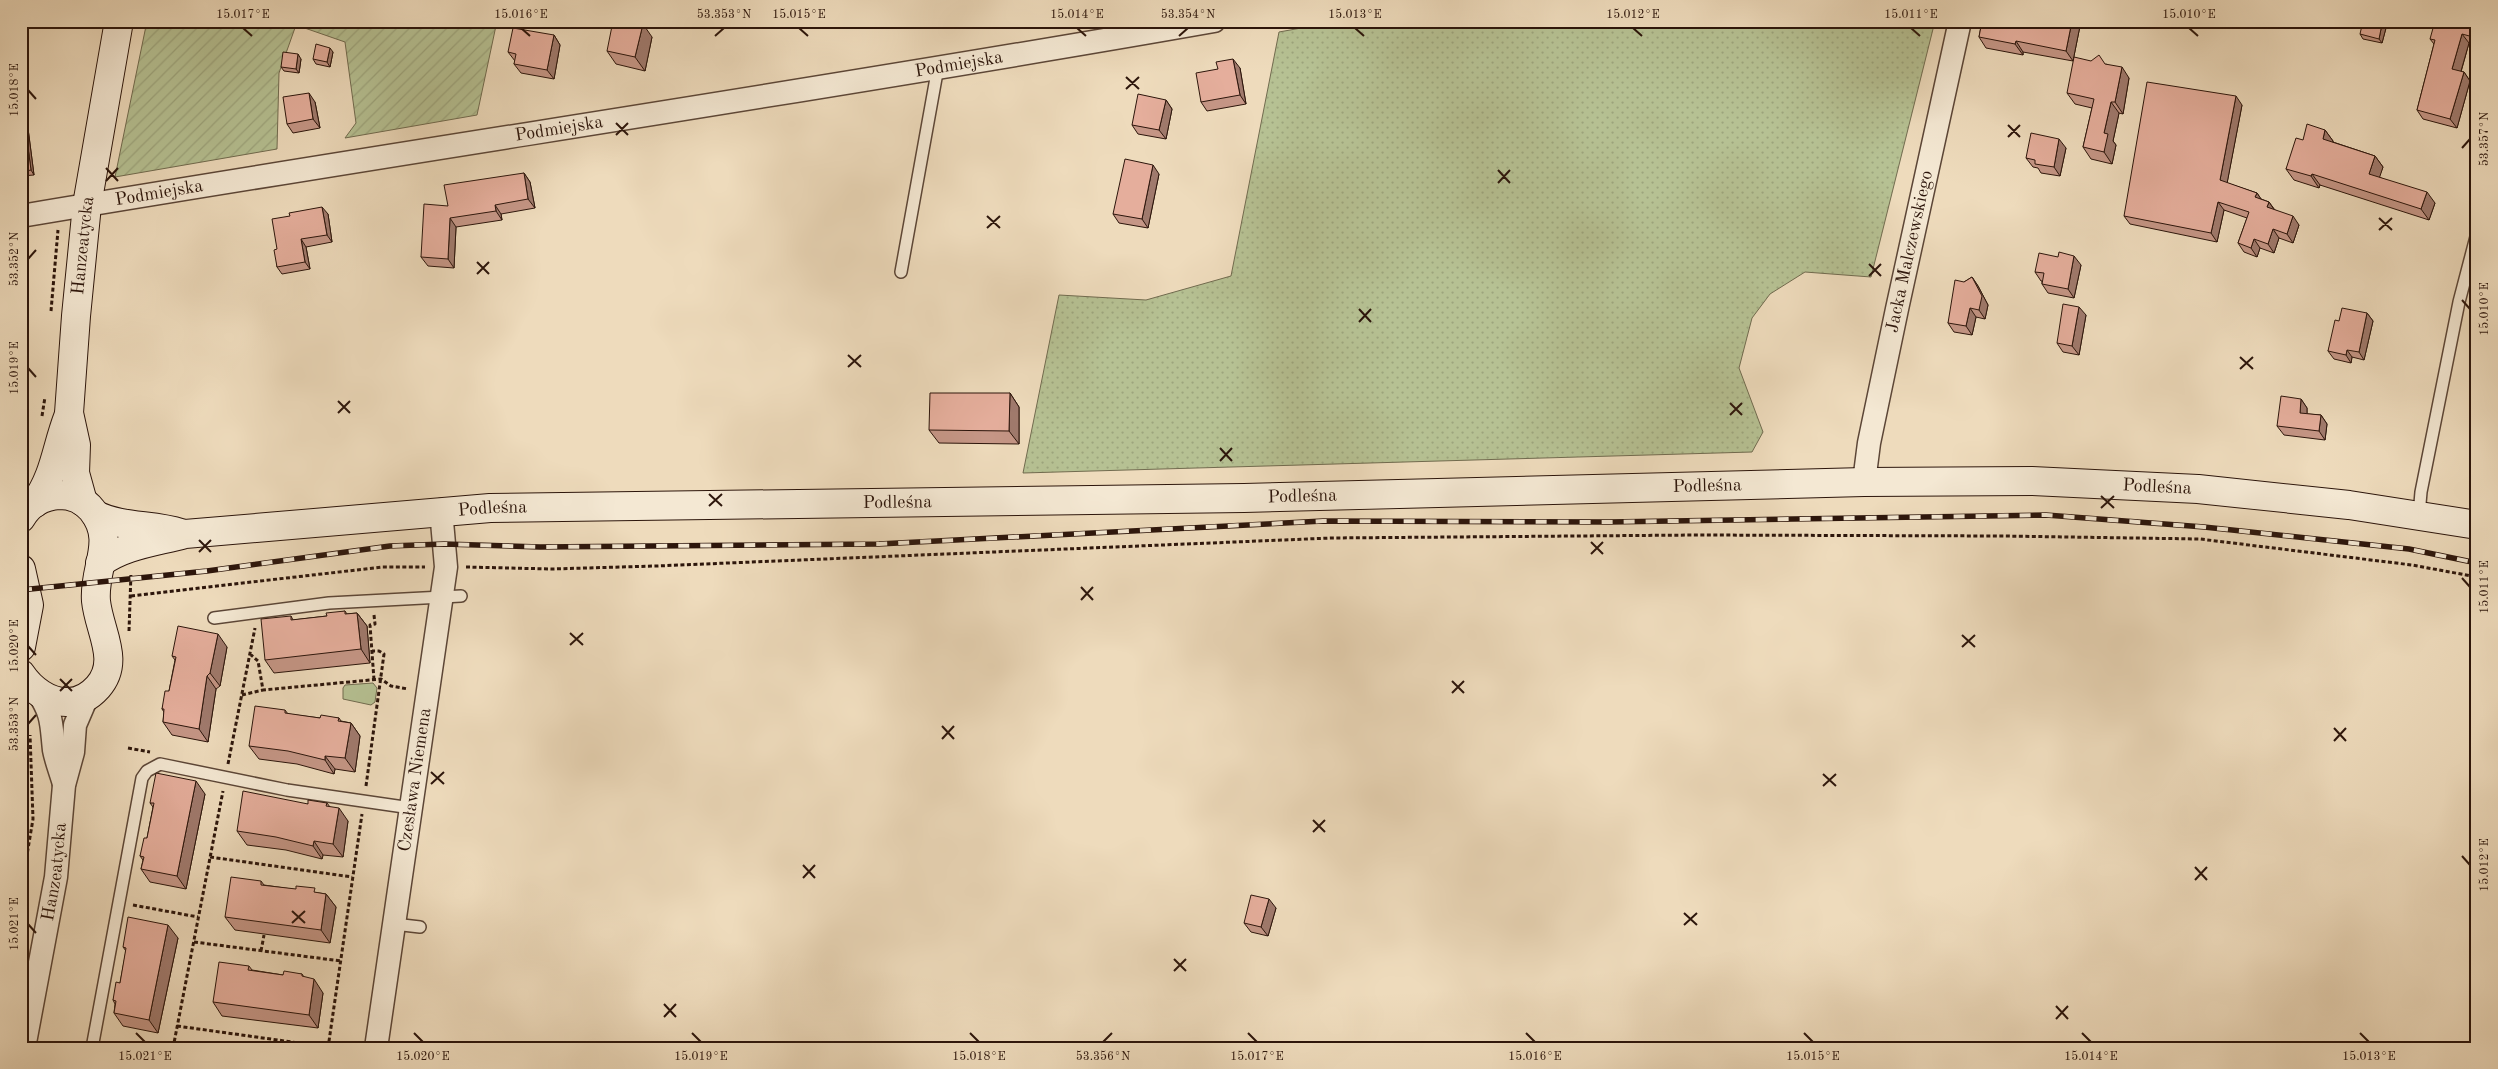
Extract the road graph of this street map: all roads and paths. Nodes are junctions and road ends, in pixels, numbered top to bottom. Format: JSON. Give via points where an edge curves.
{"nodes":[{"id":1,"x":119,"y":21,"type":"edge"},
{"id":2,"x":1214,"y":21,"type":"edge"},
{"id":3,"x":1960,"y":21,"type":"edge"},
{"id":4,"x":938,"y":67,"type":"junction"},
{"id":5,"x":87,"y":205,"type":"junction"},
{"id":6,"x":21,"y":216,"type":"edge"},
{"id":7,"x":2477,"y":233,"type":"edge"},
{"id":8,"x":901,"y":272,"type":"dead end"},
{"id":9,"x":69,"y":413,"type":"junction"},
{"id":10,"x":1864,"y":482,"type":"junction"},
{"id":11,"x":89,"y":508,"type":"junction"},
{"id":12,"x":28,"y":510,"type":"edge"},
{"id":13,"x":441,"y":510,"type":"junction"},
{"id":14,"x":2419,"y":515,"type":"junction"},
{"id":15,"x":2477,"y":525,"type":"edge"},
{"id":16,"x":185,"y":534,"type":"junction"},
{"id":17,"x":100,"y":563,"type":"junction"},
{"id":18,"x":446,"y":567,"type":"junction"},
{"id":19,"x":22,"y":571,"type":"edge"},
{"id":20,"x":2477,"y":577,"type":"edge"},
{"id":21,"x":131,"y":596,"type":"dead end"},
{"id":22,"x":451,"y":596,"type":"junction"},
{"id":23,"x":253,"y":612,"type":"junction"},
{"id":24,"x":365,"y":612,"type":"dead end"},
{"id":25,"x":374,"y":612,"type":"junction"},
{"id":26,"x":383,"y":612,"type":"dead end"},
{"id":27,"x":214,"y":618,"type":"dead end"},
{"id":28,"x":264,"y":624,"type":"edge"},
{"id":29,"x":256,"y":627,"type":"junction"},
{"id":30,"x":23,"y":634,"type":"edge"},
{"id":31,"x":372,"y":651,"type":"junction"},
{"id":32,"x":250,"y":654,"type":"junction"},
{"id":33,"x":380,"y":679,"type":"junction"},
{"id":34,"x":374,"y":680,"type":"junction"},
{"id":35,"x":27,"y":682,"type":"edge"},
{"id":36,"x":263,"y":690,"type":"junction"},
{"id":37,"x":415,"y":690,"type":"dead end"},
{"id":38,"x":242,"y":695,"type":"junction"},
{"id":39,"x":87,"y":697,"type":"junction"},
{"id":40,"x":228,"y":767,"type":"dead end"},
{"id":41,"x":64,"y":785,"type":"junction"},
{"id":42,"x":224,"y":787,"type":"dead end"},
{"id":43,"x":364,"y":801,"type":"junction"},
{"id":44,"x":411,"y":808,"type":"junction"},
{"id":45,"x":210,"y":857,"type":"junction"},
{"id":46,"x":352,"y":877,"type":"junction"},
{"id":47,"x":120,"y":902,"type":"junction"},
{"id":48,"x":198,"y":918,"type":"junction"},
{"id":49,"x":394,"y":924,"type":"junction"},
{"id":50,"x":420,"y":927,"type":"dead end"},
{"id":51,"x":264,"y":935,"type":"edge"},
{"id":52,"x":194,"y":942,"type":"junction"},
{"id":53,"x":261,"y":951,"type":"junction"},
{"id":54,"x":341,"y":961,"type":"junction"},
{"id":55,"x":177,"y":1026,"type":"junction"},
{"id":56,"x":24,"y":1048,"type":"edge"},
{"id":57,"x":92,"y":1048,"type":"edge"},
{"id":58,"x":173,"y":1048,"type":"edge"},
{"id":59,"x":328,"y":1048,"type":"edge"},
{"id":60,"x":376,"y":1048,"type":"edge"}],
"edges":[{"from":1,"to":5,"type":"street","name":"Hanzeatycka"},
{"from":2,"to":4,"type":"street","name":"Podmiejska"},
{"from":3,"to":10,"type":"street","name":"Jacka Malczewskiego","via":[[1869,442]]},
{"from":4,"to":5,"type":"street","name":"Podmiejska"},
{"from":4,"to":8,"type":"lane"},
{"from":5,"to":6,"type":"street","name":"Podmiejska"},
{"from":5,"to":9,"type":"street","name":"Hanzeatycka"},
{"from":7,"to":14,"type":"lane","via":[[2459,302]]},
{"from":9,"to":11,"type":"street","name":"Hanzeatycka","via":[[76,446],[75,473]]},
{"from":9,"to":12,"type":"street","name":"Hanzeatycka","via":[[47,487]]},
{"from":10,"to":13,"type":"street","name":"Podleśna","via":[[1225,498]]},
{"from":10,"to":14,"type":"street","name":"Podleśna","via":[[2090,482],[2216,491]]},
{"from":11,"to":12,"type":"street","name":"Podleśna","via":[[64,495],[44,498]]},
{"from":11,"to":16,"type":"street","name":"Podleśna","via":[[126,525],[150,525]]},
{"from":11,"to":17,"type":"street","name":"Hanzeatycka","via":[[101,523],[104,533]]},
{"from":13,"to":16,"type":"street","name":"Podleśna"},
{"from":13,"to":18,"type":"street","name":"Czesława Niemena"},
{"from":14,"to":15,"type":"street","name":"Podleśna"},
{"from":16,"to":17,"type":"street","name":"Podleśna","via":[[127,548]]},
{"from":17,"to":39,"type":"street","name":"Hanzeatycka","via":[[96,600],[110,662],[103,682]]},
{"from":18,"to":20,"type":"path","via":[[656,566],[1331,538],[1983,536],[2200,539],[2412,565]]},
{"from":18,"to":21,"type":"path","via":[[382,567]]},
{"from":18,"to":22,"type":"street","name":"Czesława Niemena"},
{"from":19,"to":30,"type":"street","via":[[29,605]]},
{"from":22,"to":23,"type":"lane","via":[[329,603]]},
{"from":22,"to":44,"type":"street","name":"Czesława Niemena"},
{"from":23,"to":27,"type":"lane"},
{"from":23,"to":29,"type":"path"},
{"from":24,"to":25,"type":"path"},
{"from":25,"to":26,"type":"path"},
{"from":25,"to":31,"type":"path","via":[[375,624],[370,625]]},
{"from":28,"to":29,"type":"path"},
{"from":29,"to":32,"type":"path"},
{"from":31,"to":33,"type":"path","via":[[379,650],[384,654]]},
{"from":31,"to":34,"type":"path"},
{"from":32,"to":36,"type":"path","via":[[258,661]]},
{"from":32,"to":38,"type":"path"},
{"from":33,"to":34,"type":"path"},
{"from":33,"to":37,"type":"path","via":[[391,686]]},
{"from":33,"to":43,"type":"path"},
{"from":34,"to":36,"type":"path"},
{"from":35,"to":39,"type":"street","via":[[56,701]]},
{"from":35,"to":41,"type":"street","name":"Hanzeatycka","via":[[48,707],[53,725],[54,751]]},
{"from":36,"to":38,"type":"path"},
{"from":38,"to":40,"type":"path"},
{"from":39,"to":41,"type":"street","name":"Hanzeatycka","via":[[75,725],[73,752]]},
{"from":41,"to":56,"type":"street","name":"Hanzeatycka","via":[[56,876]]},
{"from":42,"to":45,"type":"path"},
{"from":43,"to":44,"type":"lane"},
{"from":43,"to":46,"type":"path"},
{"from":43,"to":47,"type":"lane","via":[[287,790],[160,764],[153,766],[142,778]]},
{"from":44,"to":49,"type":"street","name":"Czesława Niemena"},
{"from":45,"to":46,"type":"path"},
{"from":45,"to":48,"type":"path"},
{"from":46,"to":54,"type":"path"},
{"from":47,"to":48,"type":"path"},
{"from":47,"to":57,"type":"lane"},
{"from":48,"to":52,"type":"path"},
{"from":49,"to":50,"type":"lane"},
{"from":49,"to":60,"type":"street","name":"Czesława Niemena"},
{"from":51,"to":53,"type":"path"},
{"from":52,"to":53,"type":"path"},
{"from":52,"to":55,"type":"path"},
{"from":53,"to":54,"type":"path"},
{"from":54,"to":59,"type":"path"},
{"from":55,"to":58,"type":"path"},
{"from":55,"to":59,"type":"path"}]}
